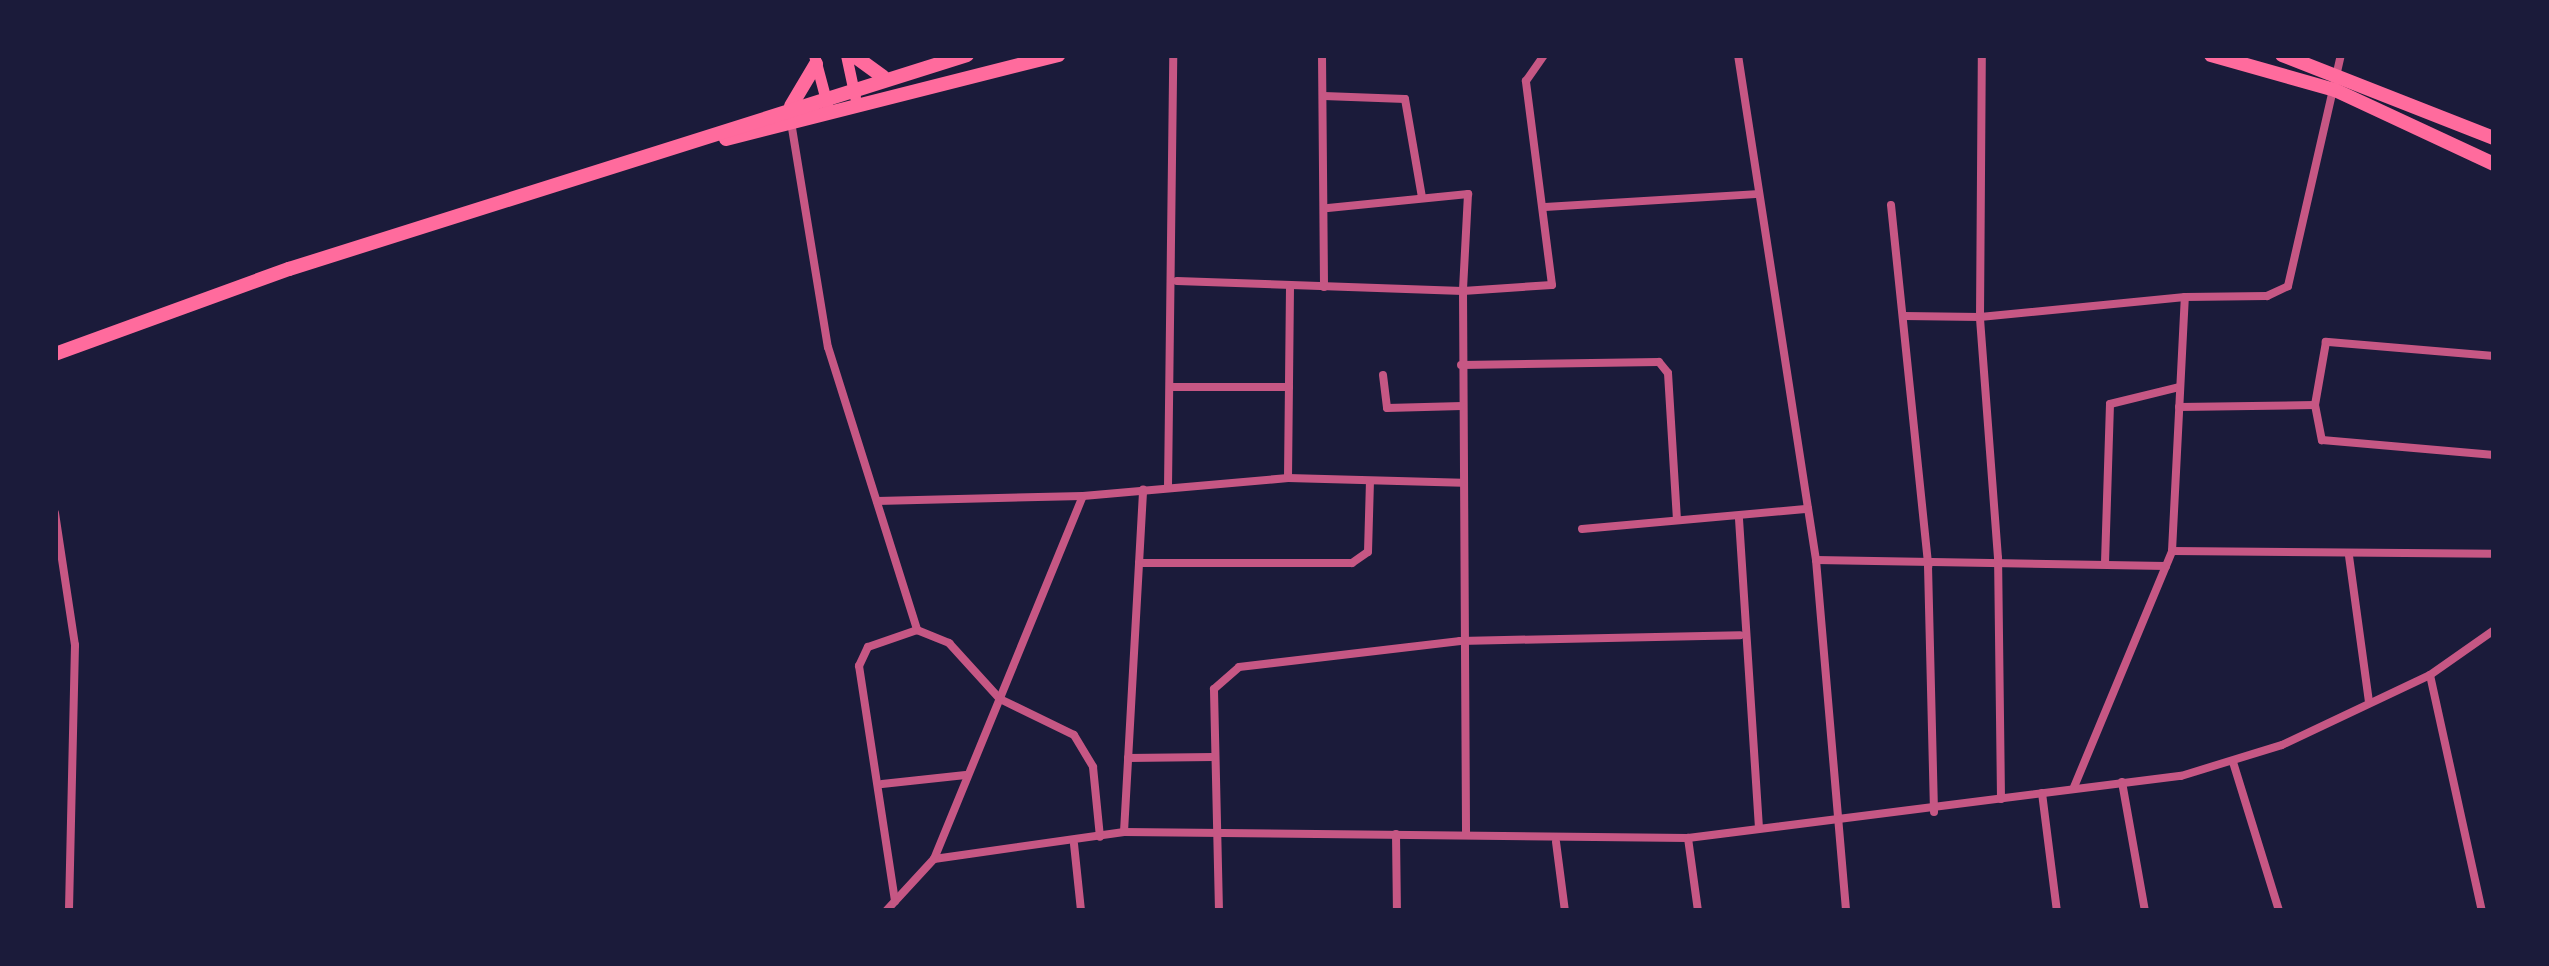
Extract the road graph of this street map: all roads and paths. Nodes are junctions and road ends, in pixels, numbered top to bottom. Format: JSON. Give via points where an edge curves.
{"nodes":[{"id":1,"x":849,"y":55,"type":"edge"},
{"id":2,"x":967,"y":55,"type":"edge"},
{"id":3,"x":1059,"y":55,"type":"edge"},
{"id":4,"x":1173,"y":55,"type":"edge"},
{"id":5,"x":1322,"y":55,"type":"edge"},
{"id":6,"x":1544,"y":55,"type":"edge"},
{"id":7,"x":1738,"y":55,"type":"edge"},
{"id":8,"x":1982,"y":55,"type":"edge"},
{"id":9,"x":2210,"y":55,"type":"edge"},
{"id":10,"x":2282,"y":55,"type":"edge"},
{"id":11,"x":2341,"y":55,"type":"edge"},
{"id":12,"x":815,"y":60,"type":"edge"},
{"id":13,"x":2338,"y":72,"type":"junction"},
{"id":14,"x":883,"y":77,"type":"junction"},
{"id":15,"x":853,"y":86,"type":"junction"},
{"id":16,"x":2335,"y":90,"type":"junction"},
{"id":17,"x":824,"y":94,"type":"junction"},
{"id":18,"x":1324,"y":96,"type":"junction"},
{"id":19,"x":791,"y":106,"type":"junction"},
{"id":20,"x":857,"y":111,"type":"junction"},
{"id":21,"x":833,"y":119,"type":"junction"},
{"id":22,"x":792,"y":128,"type":"junction"},
{"id":23,"x":2494,"y":138,"type":"edge"},
{"id":24,"x":706,"y":142,"type":"junction"},
{"id":25,"x":2494,"y":164,"type":"edge"},
{"id":26,"x":1756,"y":194,"type":"junction"},
{"id":27,"x":1422,"y":196,"type":"junction"},
{"id":28,"x":1891,"y":206,"type":"dead end"},
{"id":29,"x":1328,"y":208,"type":"junction"},
{"id":30,"x":1545,"y":208,"type":"junction"},
{"id":31,"x":1177,"y":280,"type":"junction"},
{"id":32,"x":1324,"y":287,"type":"junction"},
{"id":33,"x":1290,"y":288,"type":"junction"},
{"id":34,"x":1463,"y":291,"type":"junction"},
{"id":35,"x":2185,"y":297,"type":"junction"},
{"id":36,"x":1904,"y":316,"type":"junction"},
{"id":37,"x":1980,"y":317,"type":"junction"},
{"id":38,"x":55,"y":354,"type":"edge"},
{"id":39,"x":2494,"y":356,"type":"edge"},
{"id":40,"x":1461,"y":365,"type":"junction"},
{"id":41,"x":1383,"y":375,"type":"dead end"},
{"id":42,"x":1172,"y":387,"type":"junction"},
{"id":43,"x":1289,"y":387,"type":"junction"},
{"id":44,"x":2179,"y":387,"type":"junction"},
{"id":45,"x":2315,"y":405,"type":"junction"},
{"id":46,"x":1462,"y":406,"type":"junction"},
{"id":47,"x":2179,"y":407,"type":"junction"},
{"id":48,"x":2494,"y":455,"type":"edge"},
{"id":49,"x":1288,"y":478,"type":"junction"},
{"id":50,"x":1370,"y":480,"type":"junction"},
{"id":51,"x":1462,"y":483,"type":"junction"},
{"id":52,"x":1168,"y":487,"type":"junction"},
{"id":53,"x":1143,"y":490,"type":"junction"},
{"id":54,"x":1083,"y":496,"type":"junction"},
{"id":55,"x":877,"y":502,"type":"junction"},
{"id":56,"x":1808,"y":510,"type":"junction"},
{"id":57,"x":55,"y":513,"type":"edge"},
{"id":58,"x":1676,"y":520,"type":"junction"},
{"id":59,"x":1739,"y":520,"type":"junction"},
{"id":60,"x":1582,"y":530,"type":"dead end"},
{"id":61,"x":2172,"y":552,"type":"junction"},
{"id":62,"x":2494,"y":554,"type":"edge"},
{"id":63,"x":2349,"y":556,"type":"junction"},
{"id":64,"x":1998,"y":558,"type":"junction"},
{"id":65,"x":1816,"y":560,"type":"junction"},
{"id":66,"x":1138,"y":563,"type":"junction"},
{"id":67,"x":2105,"y":563,"type":"junction"},
{"id":68,"x":1928,"y":566,"type":"junction"},
{"id":69,"x":2166,"y":566,"type":"junction"},
{"id":70,"x":916,"y":630,"type":"junction"},
{"id":71,"x":2494,"y":630,"type":"edge"},
{"id":72,"x":1740,"y":634,"type":"junction"},
{"id":73,"x":1460,"y":641,"type":"junction"},
{"id":74,"x":2430,"y":675,"type":"junction"},
{"id":75,"x":1000,"y":699,"type":"junction"},
{"id":76,"x":2369,"y":702,"type":"junction"},
{"id":77,"x":1128,"y":758,"type":"junction"},
{"id":78,"x":1213,"y":758,"type":"junction"},
{"id":79,"x":2233,"y":762,"type":"junction"},
{"id":80,"x":966,"y":775,"type":"junction"},
{"id":81,"x":2122,"y":782,"type":"junction"},
{"id":82,"x":882,"y":784,"type":"junction"},
{"id":83,"x":2074,"y":787,"type":"junction"},
{"id":84,"x":2042,"y":792,"type":"junction"},
{"id":85,"x":2001,"y":799,"type":"junction"},
{"id":86,"x":1934,"y":812,"type":"junction"},
{"id":87,"x":1836,"y":820,"type":"junction"},
{"id":88,"x":1759,"y":826,"type":"junction"},
{"id":89,"x":1219,"y":830,"type":"junction"},
{"id":90,"x":1124,"y":832,"type":"junction"},
{"id":91,"x":1466,"y":832,"type":"junction"},
{"id":92,"x":1396,"y":834,"type":"junction"},
{"id":93,"x":1100,"y":838,"type":"junction"},
{"id":94,"x":1688,"y":838,"type":"junction"},
{"id":95,"x":1556,"y":842,"type":"junction"},
{"id":96,"x":1074,"y":844,"type":"junction"},
{"id":97,"x":934,"y":859,"type":"junction"},
{"id":98,"x":895,"y":901,"type":"junction"},
{"id":99,"x":70,"y":911,"type":"edge"},
{"id":100,"x":886,"y":911,"type":"edge"},
{"id":101,"x":1081,"y":911,"type":"edge"},
{"id":102,"x":1219,"y":911,"type":"edge"},
{"id":103,"x":1397,"y":911,"type":"edge"},
{"id":104,"x":1565,"y":911,"type":"edge"},
{"id":105,"x":1698,"y":911,"type":"edge"},
{"id":106,"x":1846,"y":911,"type":"edge"},
{"id":107,"x":2057,"y":911,"type":"edge"},
{"id":108,"x":2144,"y":911,"type":"edge"},
{"id":109,"x":2280,"y":911,"type":"edge"},
{"id":110,"x":2482,"y":911,"type":"edge"}],
"edges":[{"from":1,"to":14,"type":"highway"},
{"from":1,"to":15,"type":"main road"},
{"from":2,"to":14,"type":"highway"},
{"from":3,"to":20,"type":"highway"},
{"from":4,"to":31,"type":"street"},
{"from":5,"to":18,"type":"street"},
{"from":6,"to":30,"type":"street","via":[[1526,81]]},
{"from":7,"to":26,"type":"street"},
{"from":8,"to":37,"type":"street"},
{"from":9,"to":16,"type":"highway"},
{"from":10,"to":13,"type":"highway"},
{"from":11,"to":13,"type":"street"},
{"from":12,"to":17,"type":"main road"},
{"from":12,"to":19,"type":"highway"},
{"from":13,"to":16,"type":"street"},
{"from":13,"to":23,"type":"highway"},
{"from":14,"to":15,"type":"highway"},
{"from":15,"to":17,"type":"highway"},
{"from":15,"to":20,"type":"main road"},
{"from":16,"to":25,"type":"highway"},
{"from":16,"to":35,"type":"street","via":[[2288,286],[2267,296]]},
{"from":17,"to":19,"type":"highway"},
{"from":17,"to":21,"type":"main road"},
{"from":18,"to":27,"type":"street","via":[[1405,99]]},
{"from":18,"to":29,"type":"street"},
{"from":19,"to":24,"type":"highway"},
{"from":20,"to":21,"type":"highway"},
{"from":21,"to":22,"type":"highway"},
{"from":22,"to":24,"type":"highway"},
{"from":22,"to":55,"type":"street","via":[[828,347]]},
{"from":24,"to":38,"type":"highway","via":[[289,269]]},
{"from":26,"to":30,"type":"street"},
{"from":26,"to":56,"type":"street"},
{"from":27,"to":29,"type":"street"},
{"from":27,"to":34,"type":"street","via":[[1472,200]]},
{"from":28,"to":36,"type":"street"},
{"from":29,"to":32,"type":"street"},
{"from":30,"to":34,"type":"street","via":[[1552,285]]},
{"from":31,"to":33,"type":"street"},
{"from":31,"to":42,"type":"street"},
{"from":32,"to":33,"type":"street"},
{"from":32,"to":34,"type":"street"},
{"from":33,"to":43,"type":"street"},
{"from":34,"to":40,"type":"street"},
{"from":35,"to":37,"type":"street"},
{"from":35,"to":44,"type":"street"},
{"from":36,"to":37,"type":"street"},
{"from":36,"to":68,"type":"street"},
{"from":37,"to":64,"type":"street"},
{"from":39,"to":45,"type":"street","via":[[2326,342]]},
{"from":40,"to":46,"type":"street"},
{"from":40,"to":58,"type":"street","via":[[1659,362],[1668,373]]},
{"from":41,"to":46,"type":"street","via":[[1387,408]]},
{"from":42,"to":43,"type":"street"},
{"from":42,"to":52,"type":"street"},
{"from":43,"to":49,"type":"street"},
{"from":44,"to":47,"type":"street"},
{"from":44,"to":67,"type":"street","via":[[2110,404]]},
{"from":45,"to":47,"type":"street"},
{"from":45,"to":48,"type":"street","via":[[2322,440]]},
{"from":46,"to":51,"type":"street"},
{"from":47,"to":61,"type":"street"},
{"from":49,"to":50,"type":"street"},
{"from":49,"to":52,"type":"street"},
{"from":50,"to":51,"type":"street"},
{"from":50,"to":66,"type":"street","via":[[1368,552],[1352,563]]},
{"from":51,"to":73,"type":"street"},
{"from":52,"to":53,"type":"street"},
{"from":53,"to":54,"type":"street"},
{"from":53,"to":66,"type":"street"},
{"from":54,"to":55,"type":"street"},
{"from":54,"to":75,"type":"street"},
{"from":55,"to":70,"type":"street"},
{"from":56,"to":59,"type":"street"},
{"from":56,"to":65,"type":"street"},
{"from":57,"to":99,"type":"street","via":[[75,645]]},
{"from":58,"to":59,"type":"street"},
{"from":58,"to":60,"type":"street"},
{"from":59,"to":72,"type":"street"},
{"from":61,"to":63,"type":"street"},
{"from":61,"to":69,"type":"street"},
{"from":62,"to":63,"type":"street"},
{"from":63,"to":76,"type":"street"},
{"from":64,"to":67,"type":"street"},
{"from":64,"to":68,"type":"street"},
{"from":64,"to":85,"type":"street"},
{"from":65,"to":68,"type":"street"},
{"from":65,"to":87,"type":"street"},
{"from":66,"to":77,"type":"street"},
{"from":67,"to":69,"type":"street"},
{"from":68,"to":86,"type":"street"},
{"from":69,"to":83,"type":"street"},
{"from":70,"to":75,"type":"street","via":[[949,644]]},
{"from":70,"to":82,"type":"street","via":[[861,656]]},
{"from":71,"to":74,"type":"street"},
{"from":72,"to":73,"type":"street"},
{"from":72,"to":88,"type":"street"},
{"from":73,"to":78,"type":"street","via":[[1239,667],[1214,689]]},
{"from":73,"to":91,"type":"street"},
{"from":74,"to":76,"type":"street"},
{"from":74,"to":110,"type":"street"},
{"from":75,"to":80,"type":"street"},
{"from":75,"to":93,"type":"street","via":[[1074,736],[1093,767]]},
{"from":76,"to":79,"type":"street"},
{"from":77,"to":78,"type":"street"},
{"from":77,"to":90,"type":"street"},
{"from":78,"to":89,"type":"street"},
{"from":79,"to":81,"type":"street"},
{"from":79,"to":109,"type":"street"},
{"from":80,"to":82,"type":"street"},
{"from":80,"to":97,"type":"street"},
{"from":81,"to":83,"type":"street"},
{"from":81,"to":108,"type":"street"},
{"from":82,"to":98,"type":"street"},
{"from":83,"to":84,"type":"street"},
{"from":84,"to":85,"type":"street"},
{"from":84,"to":107,"type":"street"},
{"from":85,"to":86,"type":"street"},
{"from":86,"to":87,"type":"street"},
{"from":87,"to":88,"type":"street"},
{"from":87,"to":106,"type":"street"},
{"from":88,"to":94,"type":"street"},
{"from":89,"to":90,"type":"street"},
{"from":89,"to":92,"type":"street"},
{"from":89,"to":102,"type":"street"},
{"from":90,"to":93,"type":"street"},
{"from":91,"to":92,"type":"street"},
{"from":91,"to":95,"type":"street"},
{"from":92,"to":103,"type":"street"},
{"from":93,"to":96,"type":"street"},
{"from":94,"to":95,"type":"street"},
{"from":94,"to":105,"type":"street"},
{"from":95,"to":104,"type":"street"},
{"from":96,"to":97,"type":"street"},
{"from":96,"to":101,"type":"street"},
{"from":97,"to":98,"type":"street"},
{"from":98,"to":100,"type":"street"}]}
